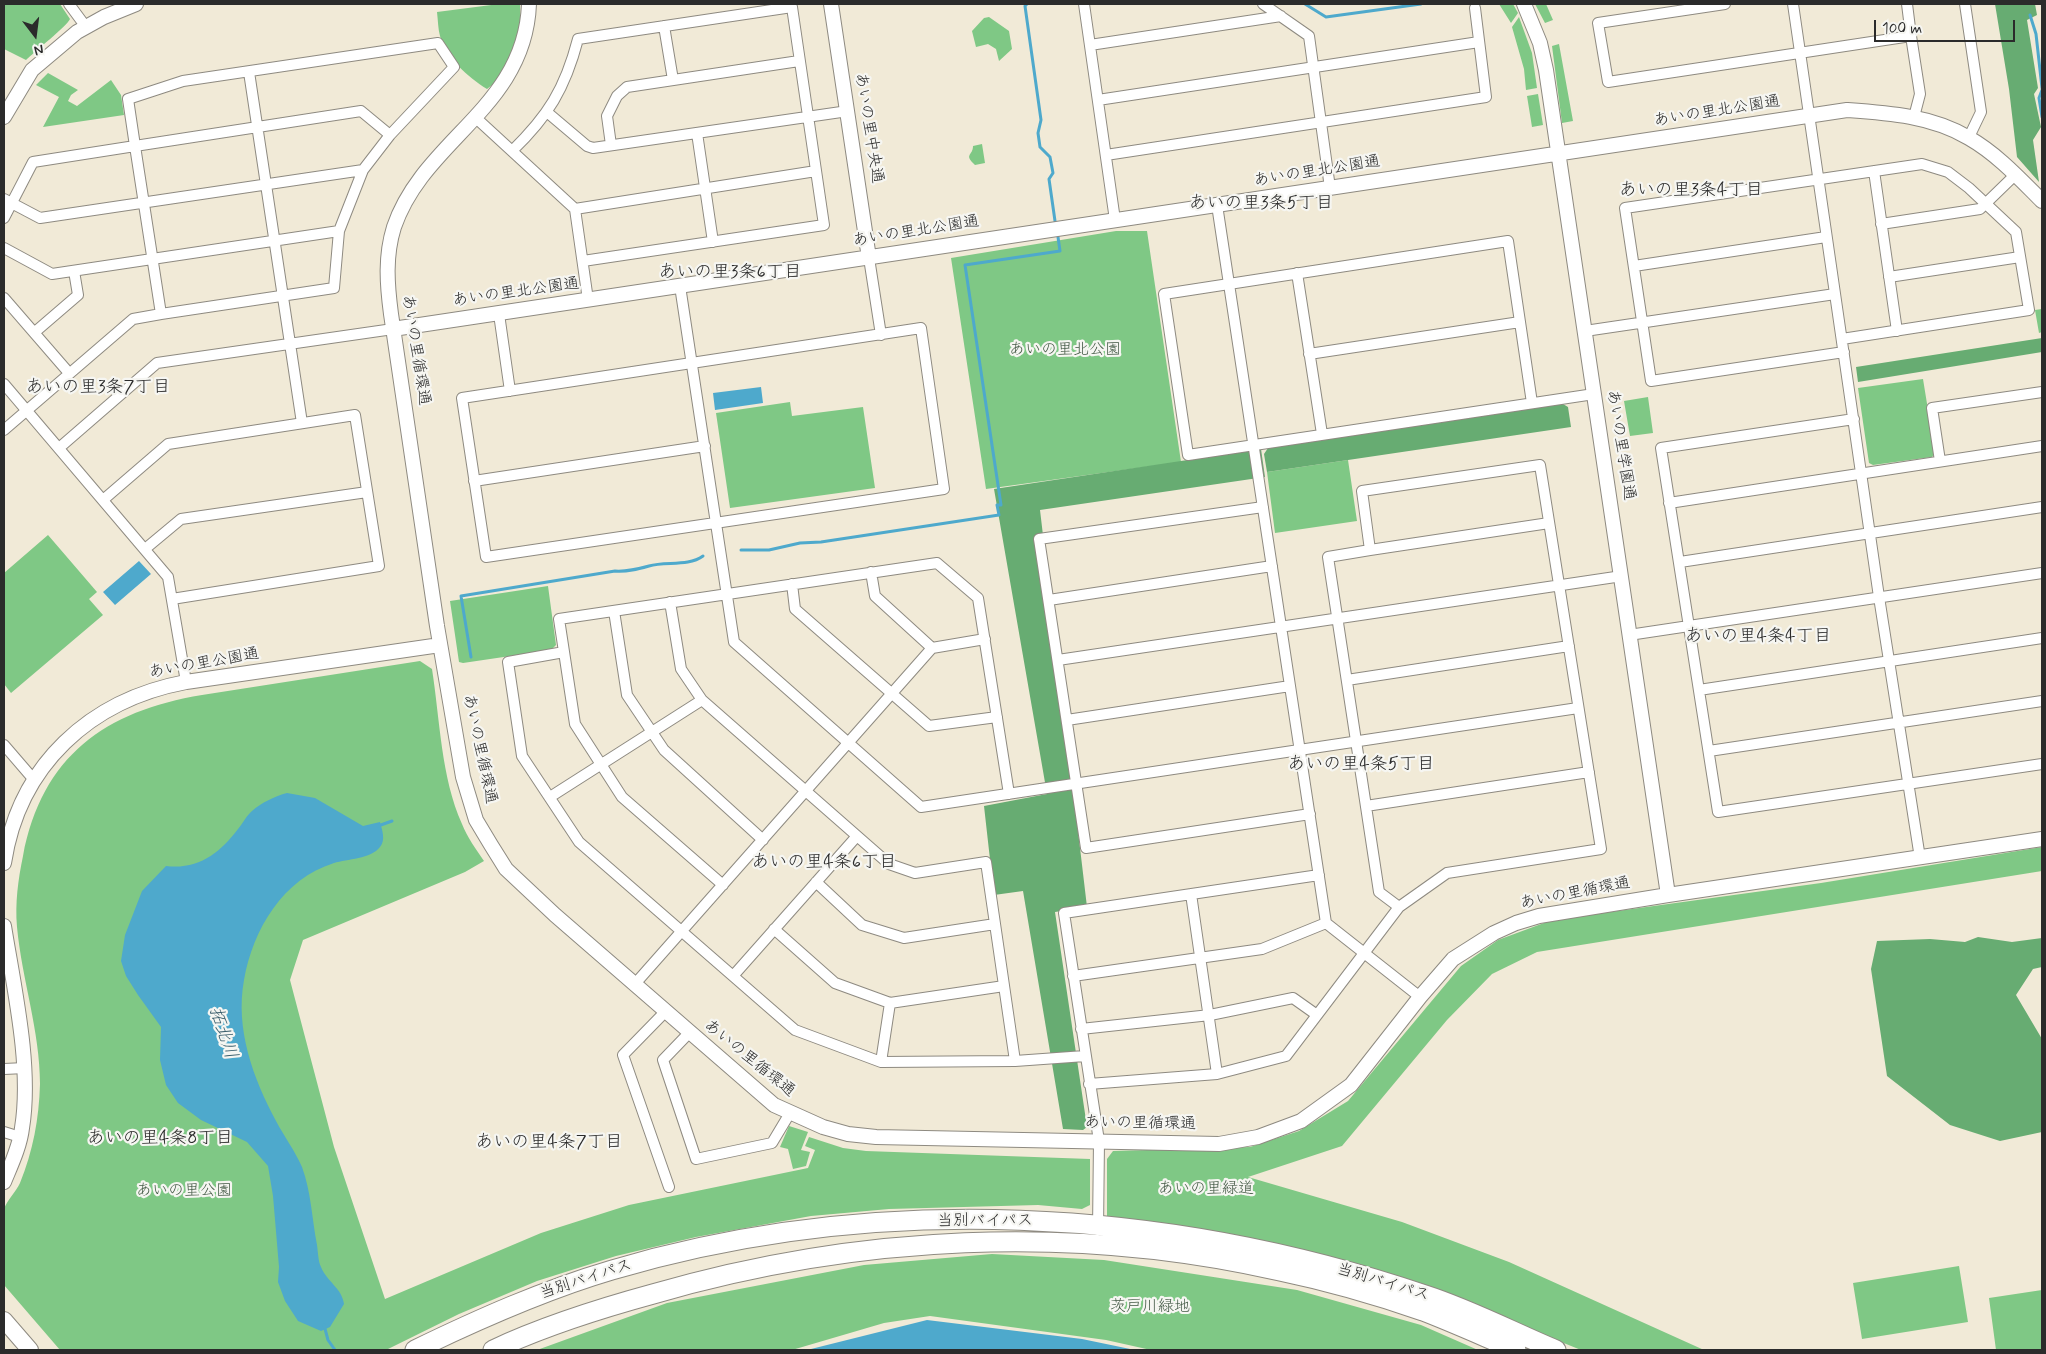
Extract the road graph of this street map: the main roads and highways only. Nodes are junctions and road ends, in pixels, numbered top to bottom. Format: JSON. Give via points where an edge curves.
{"nodes":[{"id":1,"x":1098,"y":1234,"type":"junction"},
{"id":2,"x":4,"y":1320,"type":"edge"},
{"id":3,"x":30,"y":1350,"type":"edge"},
{"id":4,"x":415,"y":1350,"type":"edge"},
{"id":5,"x":493,"y":1350,"type":"edge"},
{"id":6,"x":1516,"y":1350,"type":"edge"},
{"id":7,"x":1556,"y":1350,"type":"edge"}],
"edges":[{"from":1,"to":4,"type":"highway","name":"当別バイパス","via":[[1002,1220],[821,1228],[734,1242],[613,1270],[555,1289],[498,1310]]},
{"from":1,"to":5,"type":"highway","name":"当別バイパス","via":[[953,1242],[830,1255],[763,1266],[706,1278],[615,1304]]},
{"from":1,"to":6,"type":"highway","name":"当別バイパス","via":[[1161,1250],[1281,1271],[1423,1311]]},
{"from":1,"to":7,"type":"highway","name":"当別バイパス","via":[[1220,1242],[1278,1252],[1428,1296]]},
{"from":2,"to":3,"type":"main road"}]}
